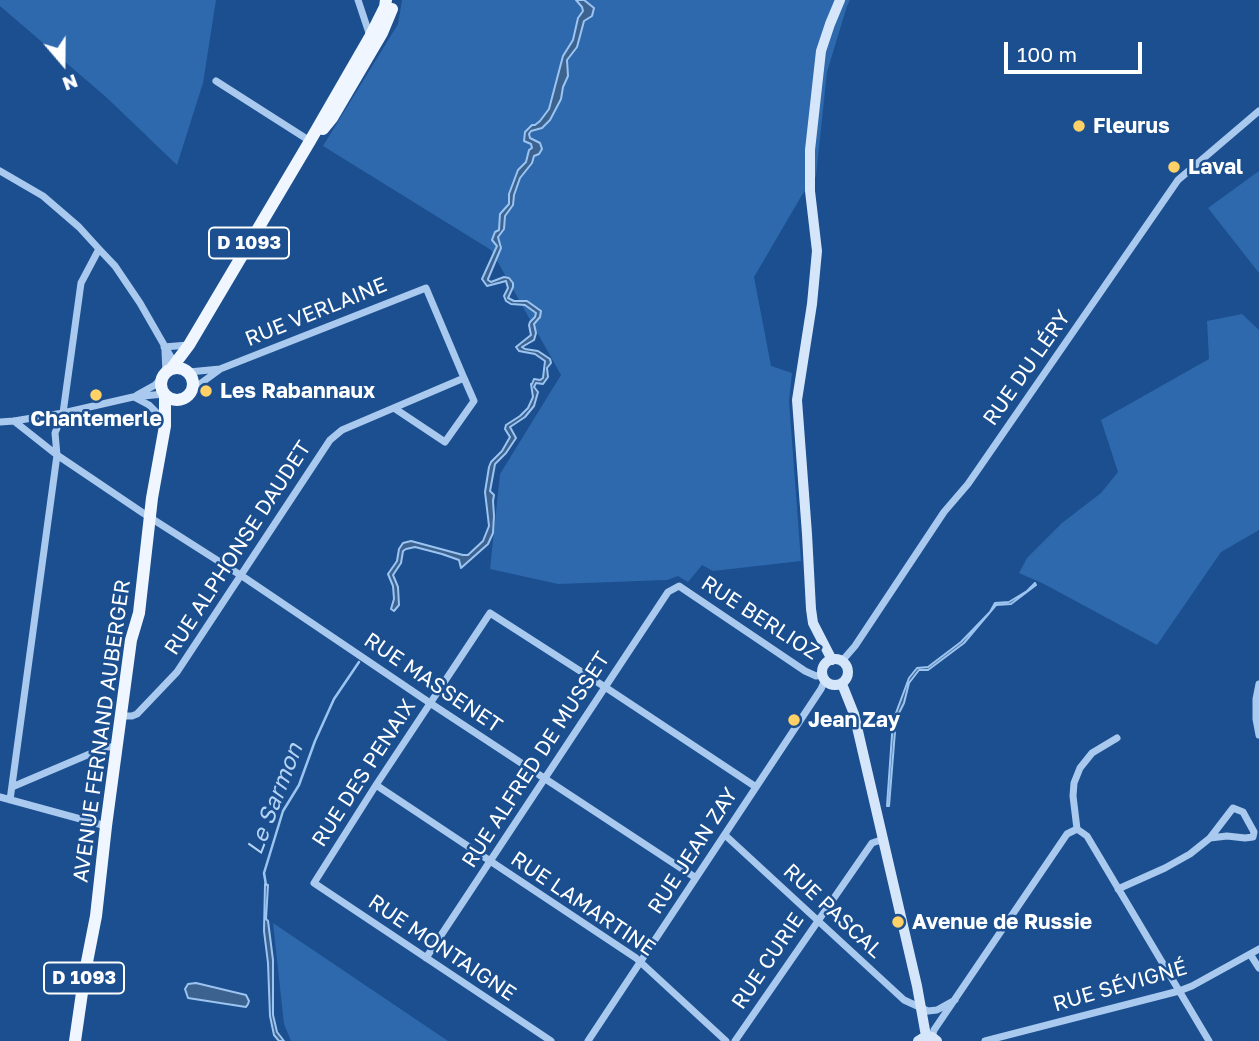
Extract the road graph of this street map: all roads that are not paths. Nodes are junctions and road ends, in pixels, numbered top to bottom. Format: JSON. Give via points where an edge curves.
{"nodes":[{"id":1,"x":358,"y":0,"type":"edge"},
{"id":2,"x":386,"y":0,"type":"edge"},
{"id":3,"x":395,"y":0,"type":"edge"},
{"id":4,"x":840,"y":0,"type":"edge"},
{"id":5,"x":370,"y":37,"type":"junction"},
{"id":6,"x":216,"y":81,"type":"dead end"},
{"id":7,"x":349,"y":90,"type":"junction"},
{"id":8,"x":1259,"y":111,"type":"edge"},
{"id":9,"x":310,"y":141,"type":"junction"},
{"id":10,"x":0,"y":171,"type":"edge"},
{"id":11,"x":100,"y":249,"type":"junction"},
{"id":12,"x":189,"y":345,"type":"junction"},
{"id":13,"x":164,"y":347,"type":"junction"},
{"id":14,"x":220,"y":369,"type":"junction"},
{"id":15,"x":173,"y":371,"type":"junction"},
{"id":16,"x":464,"y":379,"type":"junction"},
{"id":17,"x":193,"y":388,"type":"junction"},
{"id":18,"x":165,"y":395,"type":"junction"},
{"id":19,"x":133,"y":397,"type":"junction"},
{"id":20,"x":179,"y":399,"type":"junction"},
{"id":21,"x":394,"y":408,"type":"junction"},
{"id":22,"x":63,"y":413,"type":"junction"},
{"id":23,"x":14,"y":421,"type":"junction"},
{"id":24,"x":0,"y":422,"type":"edge"},
{"id":25,"x":165,"y":425,"type":"junction"},
{"id":26,"x":57,"y":455,"type":"junction"},
{"id":27,"x":150,"y":517,"type":"junction"},
{"id":28,"x":241,"y":576,"type":"junction"},
{"id":29,"x":679,"y":586,"type":"joint"},
{"id":30,"x":837,"y":660,"type":"junction"},
{"id":31,"x":824,"y":678,"type":"junction"},
{"id":32,"x":842,"y":684,"type":"junction"},
{"id":33,"x":1259,"y":684,"type":"edge"},
{"id":34,"x":606,"y":687,"type":"junction"},
{"id":35,"x":430,"y":703,"type":"junction"},
{"id":36,"x":121,"y":716,"type":"junction"},
{"id":37,"x":1259,"y":735,"type":"edge"},
{"id":38,"x":1117,"y":738,"type":"dead end"},
{"id":39,"x":117,"y":747,"type":"junction"},
{"id":40,"x":545,"y":778,"type":"junction"},
{"id":41,"x":376,"y":785,"type":"junction"},
{"id":42,"x":12,"y":787,"type":"junction"},
{"id":43,"x":756,"y":787,"type":"junction"},
{"id":44,"x":0,"y":797,"type":"edge"},
{"id":45,"x":10,"y":800,"type":"junction"},
{"id":46,"x":106,"y":826,"type":"junction"},
{"id":47,"x":1077,"y":829,"type":"junction"},
{"id":48,"x":725,"y":835,"type":"junction"},
{"id":49,"x":1210,"y":838,"type":"junction"},
{"id":50,"x":884,"y":839,"type":"junction"},
{"id":51,"x":490,"y":862,"type":"junction"},
{"id":52,"x":696,"y":878,"type":"junction"},
{"id":53,"x":314,"y":883,"type":"joint"},
{"id":54,"x":1118,"y":889,"type":"junction"},
{"id":55,"x":817,"y":920,"type":"junction"},
{"id":56,"x":1259,"y":949,"type":"edge"},
{"id":57,"x":1250,"y":954,"type":"junction"},
{"id":58,"x":426,"y":958,"type":"junction"},
{"id":59,"x":641,"y":962,"type":"junction"},
{"id":60,"x":1259,"y":968,"type":"edge"},
{"id":61,"x":1179,"y":991,"type":"junction"},
{"id":62,"x":955,"y":1000,"type":"junction"},
{"id":63,"x":922,"y":1007,"type":"junction"},
{"id":64,"x":928,"y":1039,"type":"edge"},
{"id":65,"x":75,"y":1041,"type":"edge"},
{"id":66,"x":551,"y":1041,"type":"edge"},
{"id":67,"x":588,"y":1041,"type":"edge"},
{"id":68,"x":726,"y":1041,"type":"edge"},
{"id":69,"x":735,"y":1041,"type":"edge"},
{"id":70,"x":985,"y":1041,"type":"edge"},
{"id":71,"x":1209,"y":1041,"type":"edge"}],
"edges":[{"from":1,"to":5,"type":"street"},
{"from":2,"to":5,"type":"main road","number":"D 1093"},
{"from":3,"to":7,"type":"main road","number":"D 1093"},
{"from":4,"to":30,"type":"street","via":[[821,51],[810,150],[817,251],[797,400],[813,623]]},
{"from":5,"to":7,"type":"street"},
{"from":5,"to":9,"type":"main road","number":"D 1093"},
{"from":6,"to":9,"type":"street"},
{"from":7,"to":9,"type":"main road","number":"D 1093","via":[[332,118]]},
{"from":8,"to":30,"type":"street","name":"RUE DU LÉRY","via":[[1178,180],[855,646]]},
{"from":9,"to":12,"type":"main road","number":"D 1093"},
{"from":10,"to":11,"type":"street","via":[[43,196]]},
{"from":11,"to":13,"type":"street","via":[[140,303]]},
{"from":11,"to":22,"type":"street","via":[[81,283]]},
{"from":12,"to":13,"type":"street"},
{"from":12,"to":15,"type":"main road"},
{"from":13,"to":15,"type":"street"},
{"from":13,"to":15,"type":"street"},
{"from":14,"to":15,"type":"street","name":"RUE VERLAINE"},
{"from":14,"to":16,"type":"street","name":"RUE VERLAINE","via":[[426,288]]},
{"from":14,"to":17,"type":"street","name":"RUE VERLAINE"},
{"from":15,"to":17,"type":"main road","via":[[192,377]]},
{"from":15,"to":18,"type":"main road","via":[[160,385]]},
{"from":15,"to":19,"type":"street"},
{"from":16,"to":21,"type":"street","name":"RUE ALPHONSE DAUDET"},
{"from":16,"to":21,"type":"street","via":[[474,401],[445,442]]},
{"from":17,"to":20,"type":"main road"},
{"from":18,"to":19,"type":"street"},
{"from":18,"to":20,"type":"main road"},
{"from":18,"to":25,"type":"main road","name":"AVENUE FERNAND AUBERGER","number":"D 1093"},
{"from":19,"to":22,"type":"street"},
{"from":19,"to":25,"type":"street","via":[[149,405]]},
{"from":20,"to":25,"type":"main road","name":"AVENUE FERNAND AUBERGER","number":"D 1093"},
{"from":21,"to":28,"type":"street","name":"RUE ALPHONSE DAUDET","via":[[342,430],[330,440]]},
{"from":22,"to":23,"type":"street"},
{"from":22,"to":26,"type":"street","via":[[55,433]]},
{"from":23,"to":24,"type":"street"},
{"from":23,"to":26,"type":"street","name":"RUE MASSENET"},
{"from":25,"to":27,"type":"main road","name":"AVENUE FERNAND AUBERGER","number":"D 1093"},
{"from":26,"to":27,"type":"street","name":"RUE MASSENET"},
{"from":26,"to":42,"type":"street"},
{"from":27,"to":28,"type":"street","name":"RUE MASSENET"},
{"from":27,"to":36,"type":"main road","name":"AVENUE FERNAND AUBERGER","number":"D 1093"},
{"from":28,"to":35,"type":"street","name":"RUE MASSENET"},
{"from":28,"to":36,"type":"street","name":"RUE ALPHONSE DAUDET","via":[[177,673],[137,714]]},
{"from":29,"to":31,"type":"street","name":"RUE BERLIOZ","via":[[805,671]]},
{"from":29,"to":34,"type":"street","name":"RUE ALFRED DE MUSSET","via":[[668,592]]},
{"from":30,"to":31,"type":"street","via":[[825,664]]},
{"from":30,"to":32,"type":"street","via":[[847,666]]},
{"from":31,"to":32,"type":"street"},
{"from":31,"to":43,"type":"street","name":"RUE JEAN ZAY"},
{"from":32,"to":50,"type":"street","via":[[854,714]]},
{"from":33,"to":37,"type":"street"},
{"from":34,"to":35,"type":"street","name":"RUE DES PENAIX","via":[[490,612]]},
{"from":34,"to":40,"type":"street","name":"RUE ALFRED DE MUSSET"},
{"from":34,"to":43,"type":"street"},
{"from":35,"to":40,"type":"street","name":"RUE MASSENET"},
{"from":35,"to":41,"type":"street","name":"RUE DES PENAIX"},
{"from":36,"to":39,"type":"main road","name":"AVENUE FERNAND AUBERGER","number":"D 1093"},
{"from":38,"to":47,"type":"street","via":[[1080,768],[1073,796]]},
{"from":39,"to":42,"type":"street","via":[[106,747]]},
{"from":39,"to":46,"type":"main road","name":"AVENUE FERNAND AUBERGER","number":"D 1093"},
{"from":40,"to":51,"type":"street","name":"RUE ALFRED DE MUSSET"},
{"from":40,"to":52,"type":"street","name":"RUE MASSENET"},
{"from":41,"to":51,"type":"street","name":"RUE LAMARTINE"},
{"from":41,"to":53,"type":"street","name":"RUE DES PENAIX"},
{"from":42,"to":45,"type":"street"},
{"from":43,"to":48,"type":"street","name":"RUE JEAN ZAY"},
{"from":44,"to":45,"type":"street"},
{"from":45,"to":46,"type":"street"},
{"from":46,"to":65,"type":"main road","name":"AVENUE FERNAND AUBERGER","number":"D 1093"},
{"from":47,"to":54,"type":"street","via":[[1087,836]]},
{"from":47,"to":62,"type":"street","via":[[1067,834]]},
{"from":48,"to":52,"type":"street","name":"RUE JEAN ZAY"},
{"from":48,"to":55,"type":"street","name":"RUE PASCAL"},
{"from":49,"to":49,"type":"street","via":[[1233,808],[1243,812],[1254,832],[1253,837]]},
{"from":49,"to":54,"type":"street","via":[[1165,868]]},
{"from":50,"to":55,"type":"street","name":"RUE CURIE","via":[[872,844]]},
{"from":50,"to":63,"type":"street"},
{"from":51,"to":58,"type":"street","name":"RUE ALFRED DE MUSSET"},
{"from":51,"to":59,"type":"street","name":"RUE LAMARTINE"},
{"from":52,"to":59,"type":"street","name":"RUE JEAN ZAY"},
{"from":53,"to":58,"type":"street","name":"RUE MONTAIGNE"},
{"from":54,"to":61,"type":"street"},
{"from":55,"to":63,"type":"street","name":"RUE PASCAL","via":[[904,1000]]},
{"from":55,"to":69,"type":"street","name":"RUE CURIE"},
{"from":56,"to":57,"type":"street","name":"RUE SÉVIGNÉ"},
{"from":57,"to":60,"type":"street"},
{"from":57,"to":61,"type":"street","name":"RUE SÉVIGNÉ"},
{"from":58,"to":66,"type":"street","name":"RUE MONTAIGNE"},
{"from":59,"to":67,"type":"street","name":"RUE JEAN ZAY"},
{"from":59,"to":68,"type":"street","name":"RUE LAMARTINE"},
{"from":61,"to":70,"type":"street","name":"RUE SÉVIGNÉ"},
{"from":61,"to":71,"type":"street"},
{"from":62,"to":63,"type":"street","via":[[937,1010]]},
{"from":62,"to":64,"type":"street"},
{"from":63,"to":64,"type":"street"}]}
